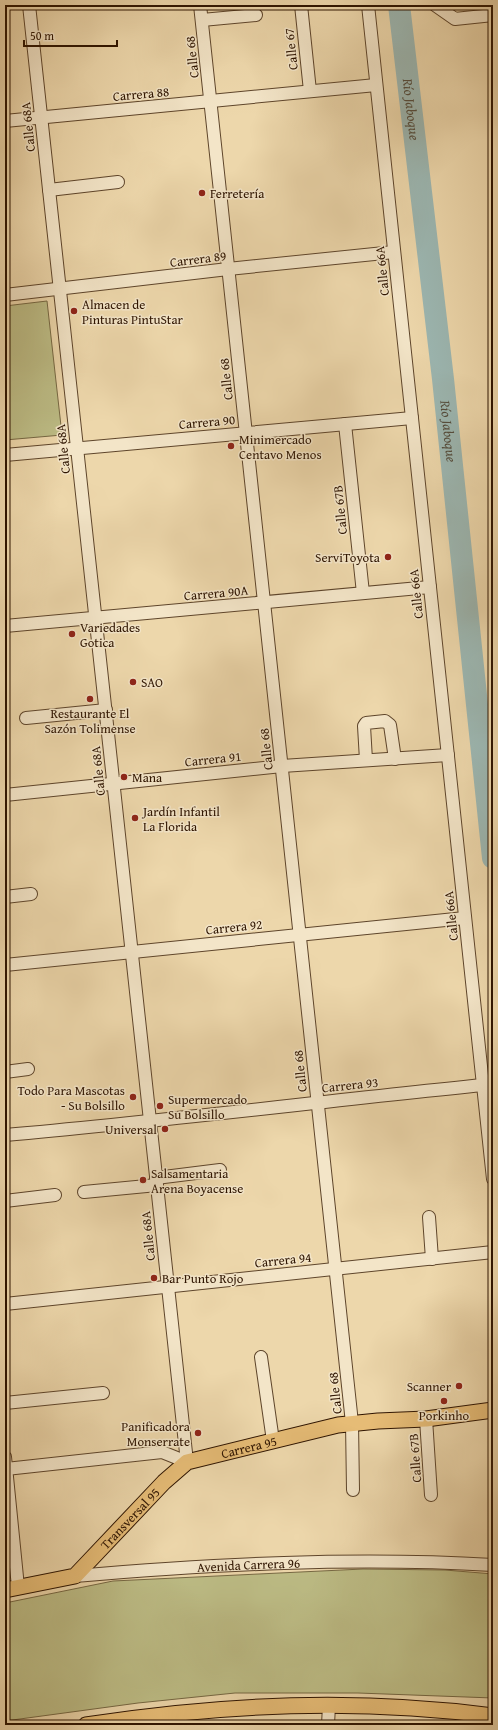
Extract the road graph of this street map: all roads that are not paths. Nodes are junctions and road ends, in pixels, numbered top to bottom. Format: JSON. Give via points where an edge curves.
{"nodes":[{"id":1,"x":29,"y":5,"type":"edge"},
{"id":2,"x":200,"y":5,"type":"edge"},
{"id":3,"x":301,"y":5,"type":"edge"},
{"id":4,"x":368,"y":5,"type":"edge"},
{"id":5,"x":435,"y":5,"type":"edge"},
{"id":6,"x":256,"y":15,"type":"dead end"},
{"id":7,"x":493,"y":15,"type":"edge"},
{"id":8,"x":202,"y":20,"type":"junction"},
{"id":9,"x":376,"y":85,"type":"junction"},
{"id":10,"x":310,"y":91,"type":"junction"},
{"id":11,"x":210,"y":101,"type":"junction"},
{"id":12,"x":42,"y":117,"type":"junction"},
{"id":13,"x":5,"y":121,"type":"edge"},
{"id":14,"x":118,"y":182,"type":"dead end"},
{"id":15,"x":49,"y":190,"type":"junction"},
{"id":16,"x":394,"y":252,"type":"junction"},
{"id":17,"x":228,"y":269,"type":"junction"},
{"id":18,"x":60,"y":290,"type":"junction"},
{"id":19,"x":5,"y":295,"type":"edge"},
{"id":20,"x":412,"y":418,"type":"junction"},
{"id":21,"x":345,"y":424,"type":"junction"},
{"id":22,"x":246,"y":433,"type":"junction"},
{"id":23,"x":77,"y":447,"type":"junction"},
{"id":24,"x":5,"y":455,"type":"edge"},
{"id":25,"x":430,"y":587,"type":"junction"},
{"id":26,"x":363,"y":593,"type":"junction"},
{"id":27,"x":264,"y":602,"type":"junction"},
{"id":28,"x":96,"y":618,"type":"junction"},
{"id":29,"x":5,"y":626,"type":"edge"},
{"id":30,"x":106,"y":710,"type":"junction"},
{"id":31,"x":26,"y":718,"type":"dead end"},
{"id":32,"x":448,"y":755,"type":"junction"},
{"id":33,"x":395,"y":759,"type":"junction"},
{"id":34,"x":366,"y":760,"type":"junction"},
{"id":35,"x":282,"y":766,"type":"junction"},
{"id":36,"x":114,"y":784,"type":"junction"},
{"id":37,"x":5,"y":795,"type":"edge"},
{"id":38,"x":31,"y":894,"type":"dead end"},
{"id":39,"x":5,"y":897,"type":"edge"},
{"id":40,"x":465,"y":918,"type":"junction"},
{"id":41,"x":300,"y":935,"type":"junction"},
{"id":42,"x":132,"y":952,"type":"junction"},
{"id":43,"x":5,"y":965,"type":"edge"},
{"id":44,"x":28,"y":1069,"type":"dead end"},
{"id":45,"x":5,"y":1072,"type":"edge"},
{"id":46,"x":483,"y":1085,"type":"junction"},
{"id":47,"x":317,"y":1102,"type":"junction"},
{"id":48,"x":150,"y":1122,"type":"junction"},
{"id":49,"x":5,"y":1135,"type":"edge"},
{"id":50,"x":220,"y":1170,"type":"dead end"},
{"id":51,"x":493,"y":1179,"type":"edge"},
{"id":52,"x":157,"y":1181,"type":"junction"},
{"id":53,"x":84,"y":1192,"type":"dead end"},
{"id":54,"x":55,"y":1195,"type":"dead end"},
{"id":55,"x":5,"y":1201,"type":"edge"},
{"id":56,"x":429,"y":1217,"type":"dead end"},
{"id":57,"x":493,"y":1252,"type":"edge"},
{"id":58,"x":432,"y":1259,"type":"junction"},
{"id":59,"x":335,"y":1269,"type":"junction"},
{"id":60,"x":168,"y":1287,"type":"junction"},
{"id":61,"x":5,"y":1304,"type":"edge"},
{"id":62,"x":260,"y":1357,"type":"dead end"},
{"id":63,"x":103,"y":1393,"type":"dead end"},
{"id":64,"x":5,"y":1404,"type":"edge"},
{"id":65,"x":493,"y":1410,"type":"edge"},
{"id":66,"x":426,"y":1419,"type":"junction"},
{"id":67,"x":352,"y":1423,"type":"junction"},
{"id":68,"x":272,"y":1441,"type":"junction"},
{"id":69,"x":187,"y":1462,"type":"junction"},
{"id":70,"x":6,"y":1463,"type":"edge"},
{"id":71,"x":353,"y":1490,"type":"dead end"},
{"id":72,"x":431,"y":1495,"type":"dead end"},
{"id":73,"x":493,"y":1565,"type":"edge"},
{"id":74,"x":75,"y":1576,"type":"junction"},
{"id":75,"x":12,"y":1588,"type":"edge"},
{"id":76,"x":329,"y":1705,"type":"junction"},
{"id":77,"x":493,"y":1716,"type":"edge"},
{"id":78,"x":89,"y":1725,"type":"edge"},
{"id":79,"x":328,"y":1725,"type":"edge"}],
"edges":[{"from":1,"to":12,"type":"street","name":"Calle 68A"},
{"from":2,"to":8,"type":"street","name":"Calle 68"},
{"from":3,"to":10,"type":"street","name":"Calle 67"},
{"from":4,"to":9,"type":"street","name":"Calle 66A"},
{"from":5,"to":7,"type":"street","via":[[455,19]]},
{"from":6,"to":8,"type":"street"},
{"from":8,"to":11,"type":"street","name":"Calle 68"},
{"from":9,"to":10,"type":"street","name":"Carrera 88"},
{"from":9,"to":16,"type":"street","name":"Calle 66A"},
{"from":10,"to":11,"type":"street","name":"Carrera 88"},
{"from":11,"to":12,"type":"street","name":"Carrera 88"},
{"from":11,"to":17,"type":"street","name":"Calle 68"},
{"from":12,"to":13,"type":"street","name":"Carrera 88"},
{"from":12,"to":15,"type":"street","name":"Calle 68A"},
{"from":14,"to":15,"type":"street"},
{"from":15,"to":18,"type":"street","name":"Calle 68A"},
{"from":16,"to":17,"type":"street","name":"Carrera 89"},
{"from":16,"to":20,"type":"street","name":"Calle 66A"},
{"from":17,"to":18,"type":"street","name":"Carrera 89"},
{"from":17,"to":22,"type":"street","name":"Calle 68"},
{"from":18,"to":19,"type":"street","name":"Carrera 89"},
{"from":18,"to":23,"type":"street","name":"Calle 68A"},
{"from":20,"to":21,"type":"street","name":"Carrera 90"},
{"from":20,"to":25,"type":"street","name":"Calle 66A"},
{"from":21,"to":22,"type":"street","name":"Carrera 90"},
{"from":21,"to":26,"type":"street","name":"Calle 67B"},
{"from":22,"to":23,"type":"street","name":"Carrera 90"},
{"from":22,"to":27,"type":"street","name":"Calle 68"},
{"from":23,"to":24,"type":"street","name":"Carrera 90"},
{"from":23,"to":28,"type":"street","name":"Calle 68A"},
{"from":25,"to":26,"type":"street","name":"Carrera 90A"},
{"from":25,"to":32,"type":"street","name":"Calle 66A"},
{"from":26,"to":27,"type":"street","name":"Carrera 90A"},
{"from":27,"to":28,"type":"street","name":"Carrera 90A"},
{"from":27,"to":35,"type":"street","name":"Calle 68"},
{"from":28,"to":29,"type":"street","name":"Carrera 90A"},
{"from":28,"to":30,"type":"street","name":"Calle 68A"},
{"from":30,"to":31,"type":"street"},
{"from":30,"to":36,"type":"street","name":"Calle 68A"},
{"from":32,"to":33,"type":"street","name":"Carrera 91"},
{"from":32,"to":40,"type":"street","name":"Calle 66A"},
{"from":33,"to":34,"type":"street","name":"Carrera 91"},
{"from":33,"to":34,"type":"street","via":[[390,725],[386,721],[364,726]]},
{"from":34,"to":35,"type":"street","name":"Carrera 91"},
{"from":35,"to":36,"type":"street","name":"Carrera 91"},
{"from":35,"to":41,"type":"street","name":"Calle 68"},
{"from":36,"to":37,"type":"street","name":"Carrera 91"},
{"from":36,"to":42,"type":"street","name":"Calle 68A"},
{"from":38,"to":39,"type":"street"},
{"from":40,"to":41,"type":"street","name":"Carrera 92"},
{"from":40,"to":46,"type":"street","name":"Calle 66A"},
{"from":41,"to":42,"type":"street","name":"Carrera 92"},
{"from":41,"to":47,"type":"street","name":"Calle 68"},
{"from":42,"to":43,"type":"street","name":"Carrera 92"},
{"from":42,"to":48,"type":"street","name":"Calle 68A"},
{"from":44,"to":45,"type":"street"},
{"from":46,"to":47,"type":"street","name":"Carrera 93"},
{"from":46,"to":51,"type":"street","name":"Calle 66A"},
{"from":47,"to":48,"type":"street","name":"Carrera 93"},
{"from":47,"to":59,"type":"street","name":"Calle 68"},
{"from":48,"to":49,"type":"street","name":"Carrera 93"},
{"from":48,"to":52,"type":"street","name":"Calle 68A"},
{"from":50,"to":52,"type":"street"},
{"from":52,"to":53,"type":"street"},
{"from":52,"to":60,"type":"street","name":"Calle 68A"},
{"from":54,"to":55,"type":"street"},
{"from":56,"to":58,"type":"street"},
{"from":57,"to":58,"type":"street","name":"Carrera 94"},
{"from":58,"to":59,"type":"street","name":"Carrera 94"},
{"from":59,"to":60,"type":"street","name":"Carrera 94"},
{"from":59,"to":67,"type":"street","name":"Calle 68"},
{"from":60,"to":61,"type":"street","name":"Carrera 94"},
{"from":60,"to":69,"type":"street","name":"Calle 68A"},
{"from":62,"to":68,"type":"street"},
{"from":63,"to":64,"type":"street"},
{"from":65,"to":66,"type":"main road","name":"Carrera 95"},
{"from":66,"to":67,"type":"main road","name":"Carrera 95"},
{"from":66,"to":72,"type":"street","name":"Calle 67B"},
{"from":67,"to":68,"type":"main road","name":"Carrera 95"},
{"from":67,"to":71,"type":"street","name":"Calle 68"},
{"from":68,"to":69,"type":"main road","name":"Carrera 95"},
{"from":69,"to":70,"type":"street","via":[[144,1448]]},
{"from":69,"to":74,"type":"main road","name":"Transversal 95","via":[[164,1482]]},
{"from":70,"to":75,"type":"street"},
{"from":73,"to":74,"type":"street","name":"Avenida Carrera 96","via":[[353,1561]]},
{"from":74,"to":75,"type":"main road","name":"Avenida Carrera 96"},
{"from":76,"to":77,"type":"main road"},
{"from":76,"to":78,"type":"main road","via":[[234,1708]]},
{"from":76,"to":79,"type":"street"}]}
